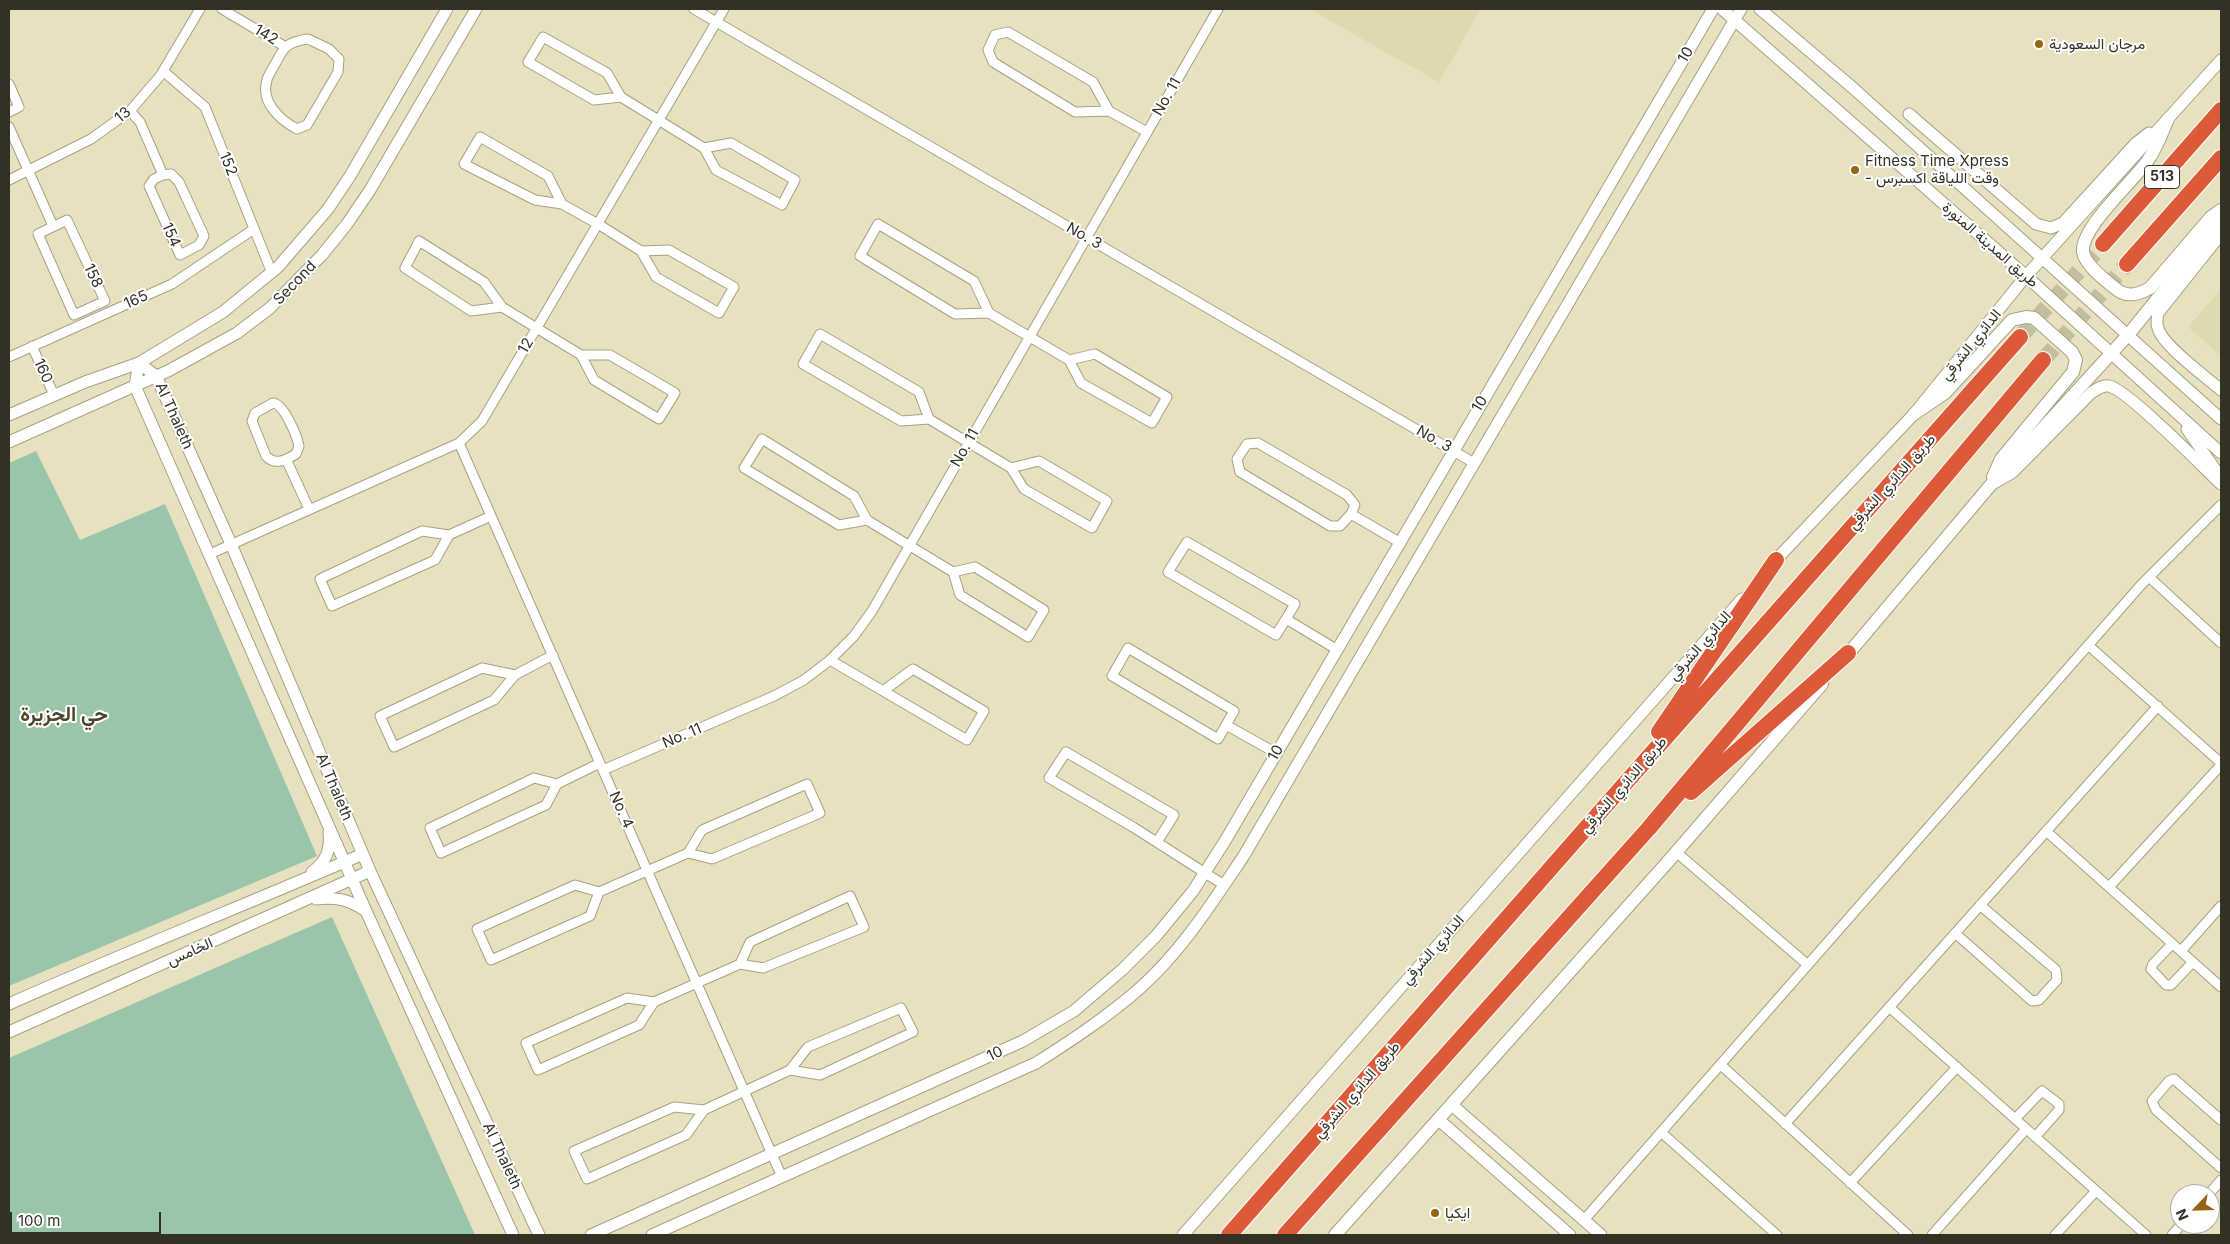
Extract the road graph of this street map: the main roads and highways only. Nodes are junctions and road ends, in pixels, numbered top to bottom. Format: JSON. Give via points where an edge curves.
{"nodes":[{"id":1,"x":2221,"y":110,"type":"edge"},
{"id":2,"x":2168,"y":119,"type":"road end"},
{"id":3,"x":2221,"y":158,"type":"edge"},
{"id":4,"x":2221,"y":210,"type":"edge"},
{"id":5,"x":2221,"y":220,"type":"edge"},
{"id":6,"x":2103,"y":244,"type":"tunnel mouth"},
{"id":7,"x":2127,"y":264,"type":"tunnel mouth"},
{"id":8,"x":2020,"y":337,"type":"tunnel mouth"},
{"id":9,"x":2043,"y":360,"type":"tunnel mouth"},
{"id":10,"x":1914,"y":414,"type":"road end"},
{"id":11,"x":1988,"y":486,"type":"junction"},
{"id":12,"x":1776,"y":560,"type":"road end"},
{"id":13,"x":1848,"y":653,"type":"junction"},
{"id":14,"x":1622,"y":787,"type":"junction"},
{"id":15,"x":1650,"y":828,"type":"junction"},
{"id":16,"x":1230,"y":1235,"type":"edge"},
{"id":17,"x":1285,"y":1235,"type":"edge"},
{"id":18,"x":1336,"y":1235,"type":"edge"}],
"edges":[{"from":1,"to":6,"type":"highway","number":"513"},
{"from":2,"to":4,"type":"main road","via":[[2149,159],[2084,239],[2085,260],[2117,290],[2130,295],[2140,294],[2150,288]]},
{"from":3,"to":7,"type":"highway","number":"513"},
{"from":5,"to":11,"type":"main road","via":[[2111,355]]},
{"from":8,"to":14,"type":"highway","name":"طريق الدائري الشرقي"},
{"from":9,"to":15,"type":"highway"},
{"from":10,"to":11,"type":"main road","via":[[1945,393],[2012,320],[2034,318],[2072,352],[2076,360],[2073,372],[2001,459]]},
{"from":11,"to":13,"type":"main road"},
{"from":12,"to":14,"type":"highway"},
{"from":13,"to":15,"type":"highway"},
{"from":13,"to":18,"type":"main road"},
{"from":14,"to":16,"type":"highway","name":"طريق الدائري الشرقي"},
{"from":15,"to":17,"type":"highway"}]}
